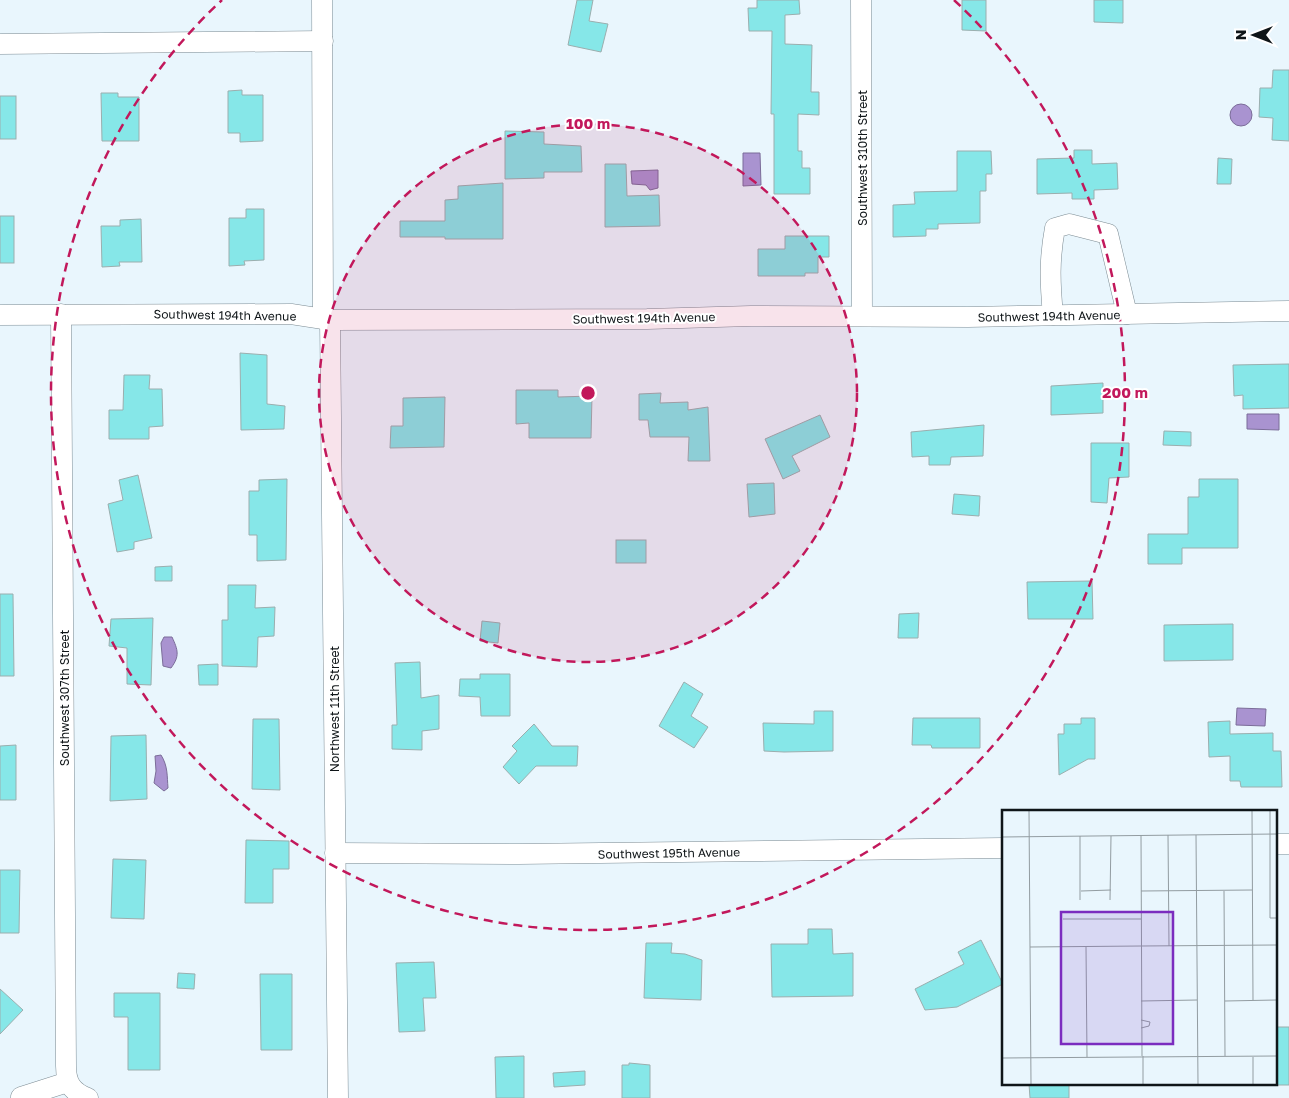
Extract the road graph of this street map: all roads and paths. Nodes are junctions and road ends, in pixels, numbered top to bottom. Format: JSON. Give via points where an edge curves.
{"nodes":[{"id":1,"x":322,"y":0,"type":"edge"},
{"id":2,"x":861,"y":0,"type":"edge"},
{"id":3,"x":323,"y":41,"type":"junction"},
{"id":4,"x":0,"y":44,"type":"edge"},
{"id":5,"x":1289,"y":311,"type":"edge"},
{"id":6,"x":61,"y":314,"type":"junction"},
{"id":7,"x":1127,"y":314,"type":"junction"},
{"id":8,"x":0,"y":315,"type":"edge"},
{"id":9,"x":1053,"y":315,"type":"junction"},
{"id":10,"x":862,"y":316,"type":"junction"},
{"id":11,"x":326,"y":319,"type":"junction"},
{"id":12,"x":1276,"y":844,"type":"edge"},
{"id":13,"x":1289,"y":844,"type":"edge"},
{"id":14,"x":1002,"y":848,"type":"edge"},
{"id":15,"x":335,"y":853,"type":"junction"},
{"id":16,"x":68,"y":1082,"type":"junction"},
{"id":17,"x":21,"y":1097,"type":"edge"},
{"id":18,"x":88,"y":1098,"type":"edge"},
{"id":19,"x":338,"y":1098,"type":"edge"}],
"edges":[{"from":1,"to":3,"type":"street","name":"Northwest 11th Street"},
{"from":2,"to":10,"type":"street","name":"Southwest 310th Street"},
{"from":3,"to":4,"type":"street"},
{"from":3,"to":11,"type":"street","name":"Northwest 11th Street"},
{"from":5,"to":7,"type":"street","name":"Southwest 194th Avenue"},
{"from":6,"to":8,"type":"street","name":"Southwest 194th Avenue"},
{"from":6,"to":11,"type":"street","name":"Southwest 194th Avenue","via":[[291,314]]},
{"from":6,"to":16,"type":"street","name":"Southwest 307th Street","via":[[65,1054]]},
{"from":7,"to":9,"type":"street","name":"Southwest 194th Avenue"},
{"from":7,"to":9,"type":"street","via":[[1108,234],[1069,224],[1056,228],[1050,252]]},
{"from":9,"to":10,"type":"street","name":"Southwest 194th Avenue"},
{"from":10,"to":11,"type":"street","name":"Southwest 194th Avenue"},
{"from":11,"to":15,"type":"street","name":"Northwest 11th Street"},
{"from":12,"to":13,"type":"street"},
{"from":14,"to":15,"type":"street","name":"Southwest 195th Avenue"},
{"from":15,"to":19,"type":"street","name":"Northwest 11th Street"},
{"from":16,"to":17,"type":"street"},
{"from":16,"to":18,"type":"street","via":[[75,1092]]}]}
